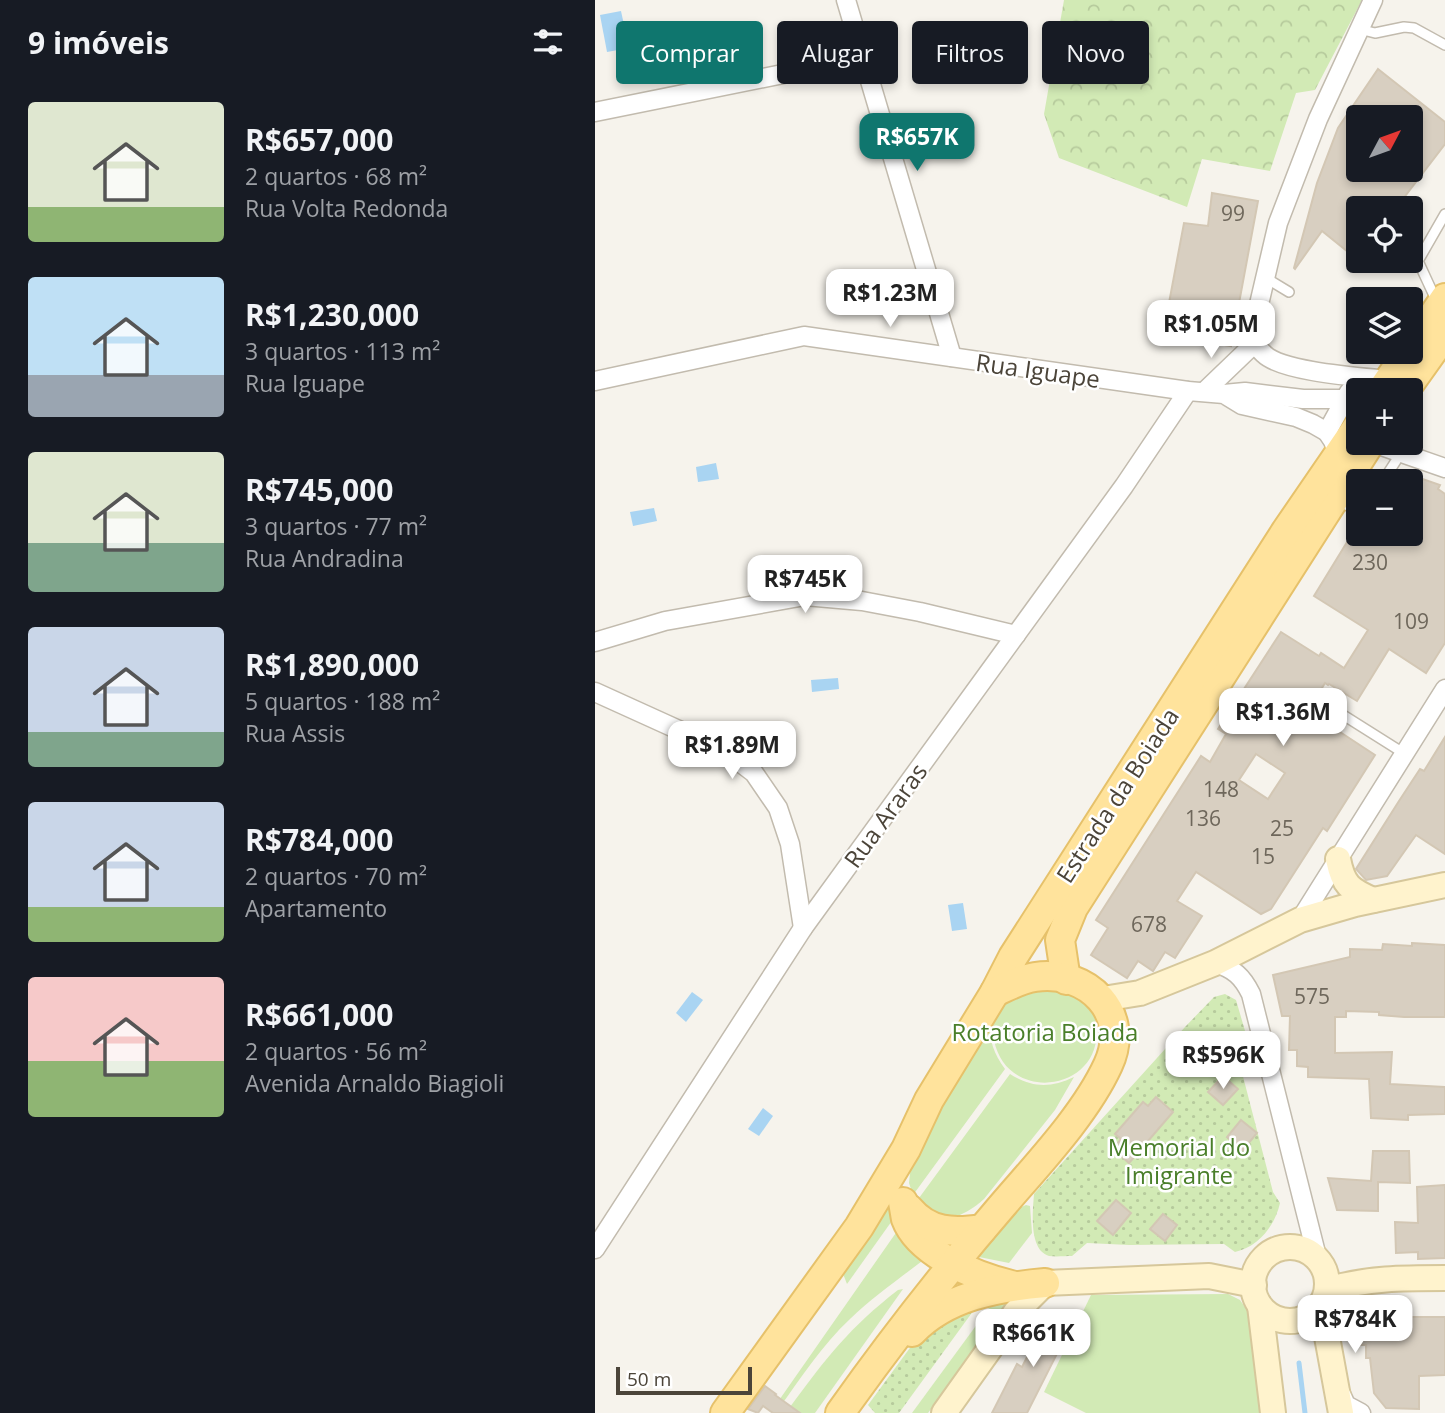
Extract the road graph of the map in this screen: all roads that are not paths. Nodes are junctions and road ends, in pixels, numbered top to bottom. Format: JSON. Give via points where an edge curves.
{"nodes":[{"id":1,"x":846,"y":0,"type":"edge"},
{"id":2,"x":1373,"y":0,"type":"edge"},
{"id":3,"x":852,"y":21,"type":"edge"},
{"id":4,"x":1359,"y":29,"type":"junction"},
{"id":5,"x":1445,"y":45,"type":"edge"},
{"id":6,"x":777,"y":75,"type":"edge"},
{"id":7,"x":870,"y":84,"type":"edge"},
{"id":8,"x":595,"y":111,"type":"edge"},
{"id":9,"x":1445,"y":214,"type":"edge"},
{"id":10,"x":1265,"y":277,"type":"junction"},
{"id":11,"x":1289,"y":292,"type":"dead end"},
{"id":12,"x":1442,"y":303,"type":"edge"},
{"id":13,"x":1423,"y":330,"type":"edge"},
{"id":14,"x":1445,"y":334,"type":"edge"},
{"id":15,"x":1255,"y":343,"type":"junction"},
{"id":16,"x":953,"y":357,"type":"junction"},
{"id":17,"x":1350,"y":378,"type":"edge"},
{"id":18,"x":1391,"y":378,"type":"edge"},
{"id":19,"x":595,"y":381,"type":"edge"},
{"id":20,"x":1197,"y":391,"type":"junction"},
{"id":21,"x":1224,"y":394,"type":"junction"},
{"id":22,"x":1346,"y":399,"type":"edge"},
{"id":23,"x":1346,"y":412,"type":"edge"},
{"id":24,"x":1346,"y":434,"type":"edge"},
{"id":25,"x":1332,"y":443,"type":"junction"},
{"id":26,"x":1407,"y":455,"type":"edge"},
{"id":27,"x":1445,"y":468,"type":"edge"},
{"id":28,"x":1346,"y":505,"type":"edge"},
{"id":29,"x":1016,"y":635,"type":"junction"},
{"id":30,"x":595,"y":642,"type":"edge"},
{"id":31,"x":1445,"y":689,"type":"edge"},
{"id":32,"x":595,"y":692,"type":"edge"},
{"id":33,"x":1332,"y":708,"type":"dead end"},
{"id":34,"x":1405,"y":754,"type":"junction"},
{"id":35,"x":1338,"y":859,"type":"junction"},
{"id":36,"x":1445,"y":885,"type":"edge"},
{"id":37,"x":1374,"y":900,"type":"junction"},
{"id":38,"x":1300,"y":920,"type":"junction"},
{"id":39,"x":803,"y":928,"type":"junction"},
{"id":40,"x":1215,"y":962,"type":"junction"},
{"id":41,"x":1066,"y":980,"type":"junction"},
{"id":42,"x":995,"y":992,"type":"junction"},
{"id":43,"x":1103,"y":999,"type":"junction"},
{"id":44,"x":906,"y":1149,"type":"junction"},
{"id":45,"x":904,"y":1202,"type":"junction"},
{"id":46,"x":982,"y":1229,"type":"junction"},
{"id":47,"x":595,"y":1249,"type":"edge"},
{"id":48,"x":1317,"y":1257,"type":"junction"},
{"id":49,"x":953,"y":1263,"type":"junction"},
{"id":50,"x":1445,"y":1278,"type":"edge"},
{"id":51,"x":1045,"y":1283,"type":"junction"},
{"id":52,"x":1013,"y":1285,"type":"junction"},
{"id":53,"x":1257,"y":1296,"type":"junction"},
{"id":54,"x":1324,"y":1297,"type":"junction"},
{"id":55,"x":1340,"y":1401,"type":"edge"},
{"id":56,"x":845,"y":1406,"type":"edge"},
{"id":57,"x":725,"y":1413,"type":"edge"},
{"id":58,"x":944,"y":1413,"type":"edge"},
{"id":59,"x":1273,"y":1413,"type":"edge"},
{"id":60,"x":1361,"y":1413,"type":"edge"}],
"edges":[{"from":1,"to":3,"type":"street"},
{"from":2,"to":4,"type":"street"},
{"from":4,"to":5,"type":"lane","via":[[1375,33],[1414,28]]},
{"from":4,"to":10,"type":"street","via":[[1278,223]]},
{"from":6,"to":8,"type":"street"},
{"from":7,"to":16,"type":"street"},
{"from":9,"to":12,"type":"lane","via":[[1418,261]]},
{"from":10,"to":11,"type":"lane"},
{"from":10,"to":15,"type":"street","via":[[1253,330]]},
{"from":12,"to":13,"type":"main road"},
{"from":14,"to":18,"type":"main road"},
{"from":15,"to":17,"type":"street","via":[[1279,364]]},
{"from":15,"to":20,"type":"street","name":"Rua Araras"},
{"from":16,"to":19,"type":"street","name":"Rua Iguape","via":[[804,335]]},
{"from":16,"to":20,"type":"street","name":"Rua Iguape"},
{"from":20,"to":21,"type":"street","name":"Rua Iguape"},
{"from":20,"to":29,"type":"street","name":"Rua Araras"},
{"from":21,"to":22,"type":"street"},
{"from":21,"to":25,"type":"street","name":"Rua Iguape","via":[[1242,405],[1296,417]]},
{"from":23,"to":25,"type":"street"},
{"from":24,"to":25,"type":"main road","name":"Estrada da Boiada"},
{"from":25,"to":42,"type":"main road","name":"Estrada da Boiada","via":[[1286,531]]},
{"from":26,"to":27,"type":"street"},
{"from":28,"to":41,"type":"main road","name":"Estrada da Boiada","via":[[1073,908],[1060,940]]},
{"from":29,"to":30,"type":"street","via":[[862,601],[805,596],[666,621]]},
{"from":29,"to":39,"type":"street","name":"Rua Araras"},
{"from":31,"to":34,"type":"street"},
{"from":32,"to":39,"type":"street","via":[[725,751],[754,774],[778,808],[790,844]]},
{"from":33,"to":34,"type":"lane"},
{"from":34,"to":35,"type":"street"},
{"from":35,"to":37,"type":"main road","via":[[1353,892]]},
{"from":35,"to":38,"type":"street"},
{"from":36,"to":37,"type":"main road"},
{"from":37,"to":38,"type":"main road"},
{"from":38,"to":40,"type":"main road"},
{"from":39,"to":47,"type":"street","name":"Rua Araras"},
{"from":40,"to":43,"type":"main road","via":[[1140,993]]},
{"from":40,"to":48,"type":"street","via":[[1232,968],[1251,994]]},
{"from":41,"to":42,"type":"main road","via":[[1035,977]]},
{"from":41,"to":43,"type":"main road","via":[[1086,986]]},
{"from":42,"to":44,"type":"main road","name":"Estrada da Boiada","via":[[929,1100]]},
{"from":43,"to":46,"type":"main road","via":[[1115,1035],[1109,1064],[1080,1111]]},
{"from":44,"to":45,"type":"main road"},
{"from":44,"to":57,"type":"main road","name":"Estrada da Boiada","via":[[839,1256]]},
{"from":45,"to":46,"type":"main road","via":[[919,1220],[939,1230]]},
{"from":45,"to":49,"type":"main road","via":[[907,1219],[920,1239]]},
{"from":46,"to":49,"type":"main road"},
{"from":48,"to":53,"type":"main road","via":[[1299,1247],[1279,1248],[1262,1259],[1253,1277]]},
{"from":48,"to":54,"type":"main road","via":[[1328,1278]]},
{"from":49,"to":52,"type":"main road"},
{"from":49,"to":56,"type":"main road"},
{"from":50,"to":54,"type":"main road","via":[[1356,1281]]},
{"from":51,"to":52,"type":"main road"},
{"from":51,"to":53,"type":"main road","via":[[1209,1276]]},
{"from":51,"to":58,"type":"main road","via":[[1016,1312]]},
{"from":52,"to":56,"type":"main road","via":[[941,1308],[918,1326]]},
{"from":53,"to":54,"type":"main road","via":[[1269,1314],[1291,1321],[1313,1314]]},
{"from":53,"to":59,"type":"main road"},
{"from":54,"to":55,"type":"main road"},
{"from":55,"to":60,"type":"street"}]}
